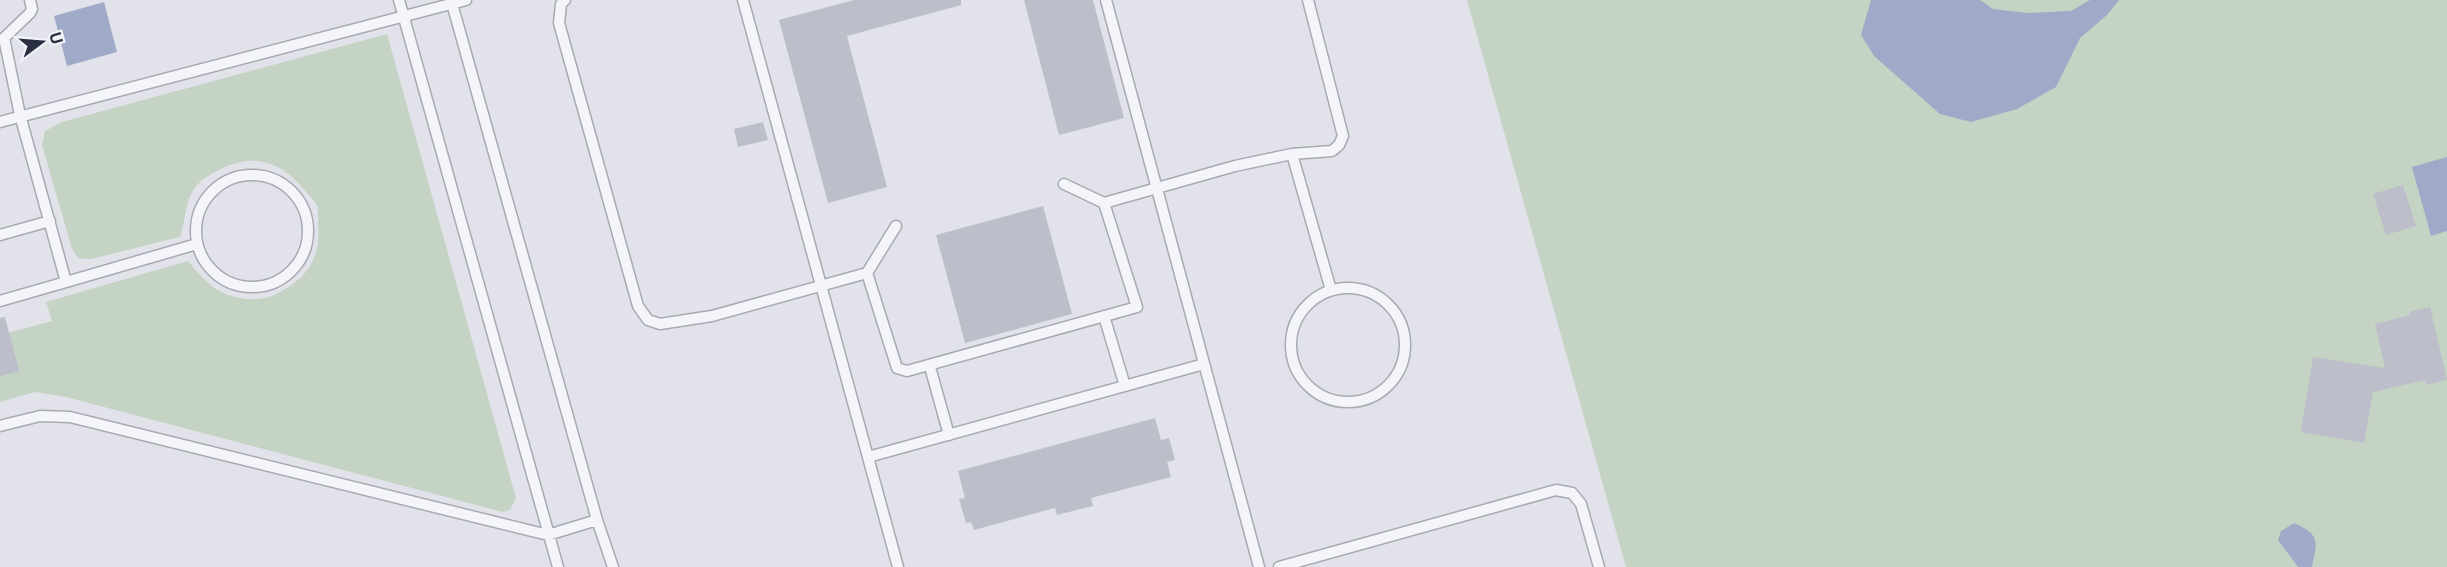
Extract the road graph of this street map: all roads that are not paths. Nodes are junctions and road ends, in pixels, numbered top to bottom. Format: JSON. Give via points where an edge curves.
{"nodes":[{"id":1,"x":30,"y":0,"type":"edge"},
{"id":2,"x":399,"y":0,"type":"edge"},
{"id":3,"x":466,"y":0,"type":"edge"},
{"id":4,"x":565,"y":0,"type":"edge"},
{"id":5,"x":743,"y":0,"type":"edge"},
{"id":6,"x":1106,"y":0,"type":"edge"},
{"id":7,"x":1308,"y":0,"type":"edge"},
{"id":8,"x":452,"y":2,"type":"edge"},
{"id":9,"x":404,"y":17,"type":"junction"},
{"id":10,"x":20,"y":115,"type":"junction"},
{"id":11,"x":0,"y":122,"type":"edge"},
{"id":12,"x":1292,"y":154,"type":"junction"},
{"id":13,"x":1064,"y":184,"type":"dead end"},
{"id":14,"x":1157,"y":189,"type":"junction"},
{"id":15,"x":1104,"y":203,"type":"junction"},
{"id":16,"x":50,"y":221,"type":"junction"},
{"id":17,"x":896,"y":226,"type":"dead end"},
{"id":18,"x":0,"y":236,"type":"edge"},
{"id":19,"x":197,"y":244,"type":"junction"},
{"id":20,"x":867,"y":273,"type":"junction"},
{"id":21,"x":66,"y":282,"type":"junction"},
{"id":22,"x":820,"y":285,"type":"junction"},
{"id":23,"x":1331,"y":290,"type":"junction"},
{"id":24,"x":0,"y":301,"type":"edge"},
{"id":25,"x":1104,"y":316,"type":"junction"},
{"id":26,"x":1204,"y":364,"type":"junction"},
{"id":27,"x":930,"y":367,"type":"junction"},
{"id":28,"x":1125,"y":386,"type":"junction"},
{"id":29,"x":0,"y":426,"type":"edge"},
{"id":30,"x":949,"y":435,"type":"junction"},
{"id":31,"x":868,"y":457,"type":"junction"},
{"id":32,"x":597,"y":520,"type":"junction"},
{"id":33,"x":548,"y":535,"type":"junction"},
{"id":34,"x":558,"y":567,"type":"edge"},
{"id":35,"x":613,"y":567,"type":"edge"},
{"id":36,"x":898,"y":567,"type":"edge"},
{"id":37,"x":1259,"y":567,"type":"edge"},
{"id":38,"x":1279,"y":567,"type":"edge"},
{"id":39,"x":1599,"y":567,"type":"edge"}],
"edges":[{"from":1,"to":10,"type":"lane","via":[[33,9],[4,38]]},
{"from":2,"to":9,"type":"lane"},
{"from":3,"to":8,"type":"lane"},
{"from":4,"to":22,"type":"lane","via":[[559,23],[638,306],[648,320],[660,324],[712,316]]},
{"from":5,"to":22,"type":"lane"},
{"from":6,"to":14,"type":"lane"},
{"from":7,"to":12,"type":"lane","via":[[1343,136],[1332,151]]},
{"from":8,"to":9,"type":"lane"},
{"from":8,"to":32,"type":"lane"},
{"from":9,"to":10,"type":"lane"},
{"from":9,"to":33,"type":"lane"},
{"from":10,"to":11,"type":"lane"},
{"from":10,"to":16,"type":"lane"},
{"from":12,"to":14,"type":"lane"},
{"from":12,"to":23,"type":"lane"},
{"from":13,"to":15,"type":"lane"},
{"from":14,"to":15,"type":"lane"},
{"from":14,"to":26,"type":"lane"},
{"from":15,"to":25,"type":"lane","via":[[1137,304]]},
{"from":16,"to":18,"type":"lane"},
{"from":16,"to":21,"type":"lane"},
{"from":17,"to":20,"type":"lane"},
{"from":19,"to":19,"type":"lane","via":[[196,225],[201,207],[226,180],[244,174],[263,175],[281,182],[305,210],[307,246],[293,270],[270,285],[251,288],[233,284],[204,261]]},
{"from":19,"to":21,"type":"lane"},
{"from":20,"to":22,"type":"lane"},
{"from":20,"to":27,"type":"lane","via":[[897,368],[907,371]]},
{"from":21,"to":24,"type":"lane"},
{"from":22,"to":31,"type":"lane"},
{"from":23,"to":23,"type":"lane","via":[[1352,288],[1372,294],[1389,306],[1401,324],[1405,345],[1401,366],[1390,384],[1374,396],[1354,402],[1333,401],[1314,392],[1300,376],[1292,357],[1292,336],[1299,316],[1313,300]]},
{"from":25,"to":27,"type":"lane"},
{"from":25,"to":28,"type":"lane"},
{"from":26,"to":28,"type":"lane"},
{"from":26,"to":37,"type":"lane"},
{"from":27,"to":30,"type":"lane"},
{"from":28,"to":30,"type":"lane"},
{"from":29,"to":33,"type":"lane","via":[[40,416],[70,417]]},
{"from":30,"to":31,"type":"lane"},
{"from":31,"to":36,"type":"lane"},
{"from":32,"to":33,"type":"lane"},
{"from":32,"to":35,"type":"lane"},
{"from":33,"to":34,"type":"lane"},
{"from":38,"to":39,"type":"lane","via":[[1556,490],[1572,493],[1581,504]]}]}
